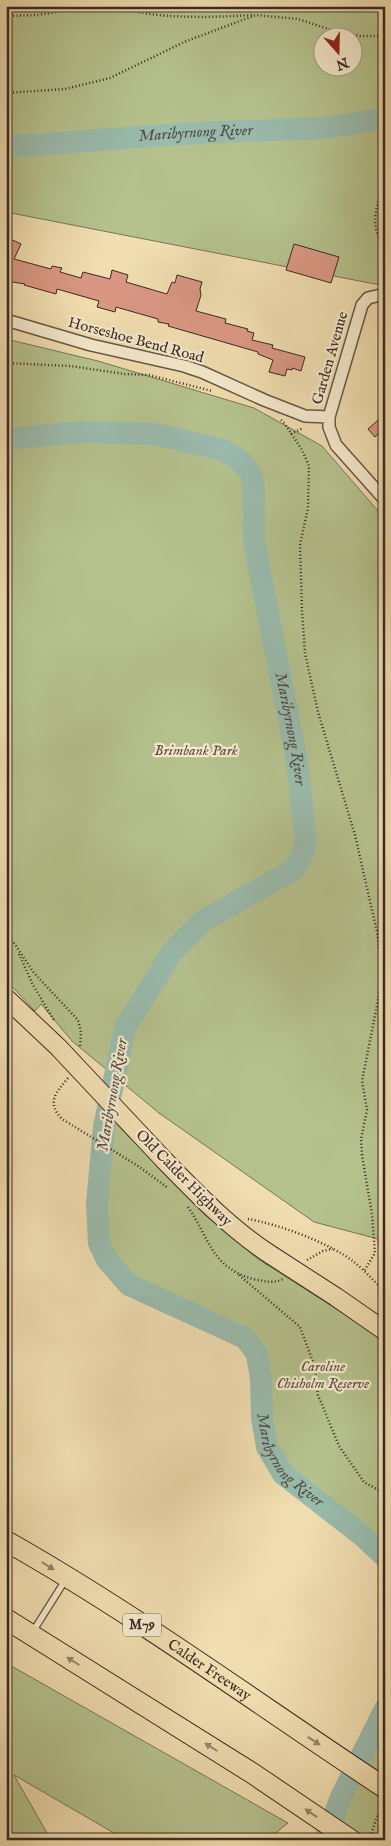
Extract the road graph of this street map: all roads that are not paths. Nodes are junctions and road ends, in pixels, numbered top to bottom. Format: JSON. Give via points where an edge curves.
{"nodes":[{"id":1,"x":385,"y":294,"type":"edge"},
{"id":2,"x":6,"y":320,"type":"edge"},
{"id":3,"x":329,"y":417,"type":"junction"},
{"id":4,"x":385,"y":500,"type":"edge"},
{"id":5,"x":6,"y":998,"type":"edge"},
{"id":6,"x":336,"y":1297,"type":"junction"},
{"id":7,"x":385,"y":1325,"type":"edge"},
{"id":8,"x":385,"y":1331,"type":"edge"},
{"id":9,"x":6,"y":1541,"type":"edge"},
{"id":10,"x":68,"y":1578,"type":"junction"},
{"id":11,"x":6,"y":1619,"type":"edge"},
{"id":12,"x":31,"y":1634,"type":"junction"},
{"id":13,"x":385,"y":1788,"type":"edge"},
{"id":14,"x":351,"y":1840,"type":"edge"}],
"edges":[{"from":1,"to":3,"type":"street","name":"Garden Avenue","via":[[368,298],[362,305]]},
{"from":2,"to":3,"type":"street","name":"Horseshoe Bend Road","via":[[90,345],[184,366],[305,416]]},
{"from":3,"to":4,"type":"street","via":[[336,445]]},
{"from":5,"to":6,"type":"main road","name":"Old Calder Highway","bridge":true,"via":[[58,1047],[224,1220],[253,1243]]},
{"from":6,"to":7,"type":"main road","name":"Old Calder Highway"},
{"from":6,"to":8,"type":"main road","name":"Old Calder Highway"},
{"from":9,"to":10,"type":"highway","name":"Calder Freeway","number":"M79","one_way":true},
{"from":10,"to":12,"type":"lane"},
{"from":10,"to":13,"type":"highway","name":"Calder Freeway","number":"M79","one_way":true,"via":[[194,1658]]},
{"from":11,"to":12,"type":"highway"},
{"from":14,"to":12,"type":"highway","one_way":true,"via":[[252,1773]]}]}
